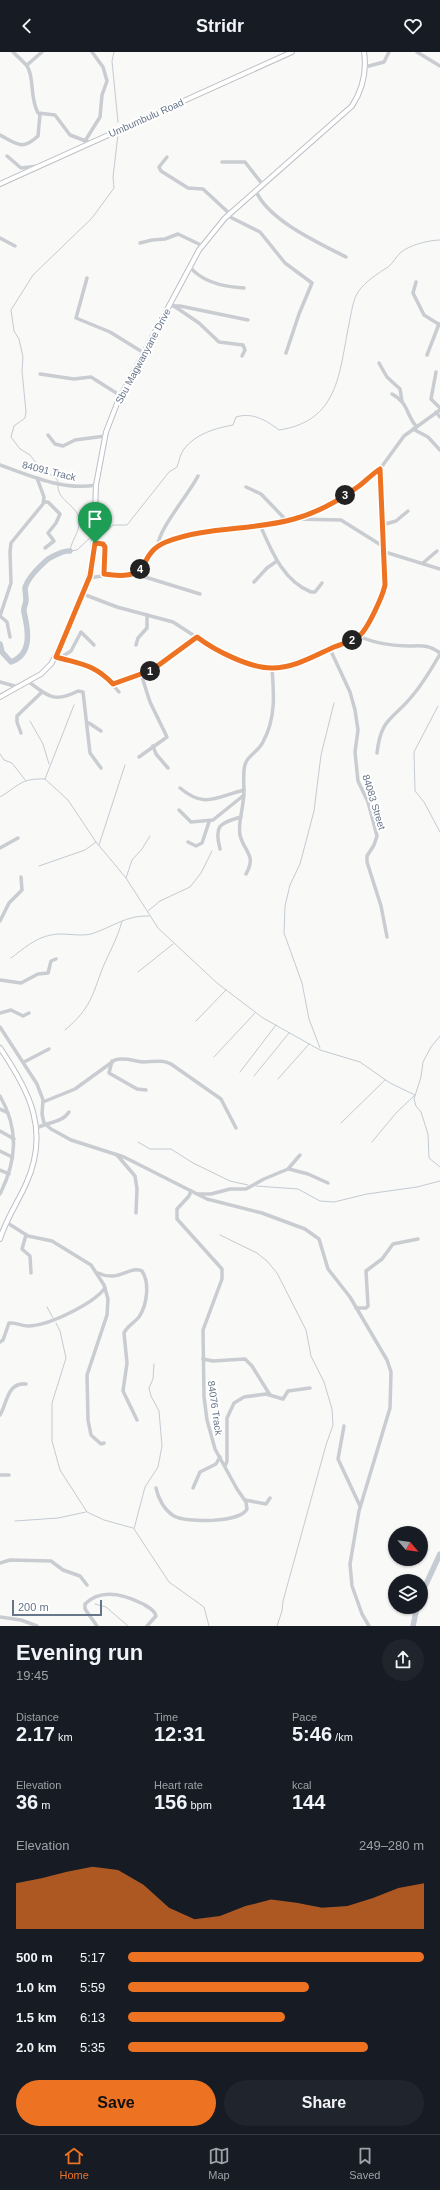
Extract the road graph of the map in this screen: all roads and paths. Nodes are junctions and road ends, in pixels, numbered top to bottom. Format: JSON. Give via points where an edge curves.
{"nodes":[{"id":1,"x":13,"y":52,"type":"edge"},
{"id":2,"x":42,"y":52,"type":"edge"},
{"id":3,"x":92,"y":52,"type":"edge"},
{"id":4,"x":364,"y":52,"type":"edge"},
{"id":5,"x":389,"y":52,"type":"edge"},
{"id":6,"x":417,"y":52,"type":"edge"},
{"id":7,"x":287,"y":53,"type":"edge"},
{"id":8,"x":27,"y":65,"type":"junction"},
{"id":9,"x":440,"y":66,"type":"edge"},
{"id":10,"x":365,"y":67,"type":"junction"},
{"id":11,"x":40,"y":114,"type":"junction"},
{"id":12,"x":0,"y":135,"type":"edge"},
{"id":13,"x":85,"y":142,"type":"junction"},
{"id":14,"x":91,"y":143,"type":"junction"},
{"id":15,"x":7,"y":156,"type":"dead end"},
{"id":16,"x":167,"y":157,"type":"dead end"},
{"id":17,"x":222,"y":162,"type":"dead end"},
{"id":18,"x":42,"y":166,"type":"junction"},
{"id":19,"x":0,"y":184,"type":"edge"},
{"id":20,"x":263,"y":185,"type":"junction"},
{"id":21,"x":256,"y":191,"type":"junction"},
{"id":22,"x":229,"y":215,"type":"junction"},
{"id":23,"x":0,"y":238,"type":"edge"},
{"id":24,"x":140,"y":243,"type":"dead end"},
{"id":25,"x":15,"y":246,"type":"dead end"},
{"id":26,"x":203,"y":246,"type":"junction"},
{"id":27,"x":346,"y":257,"type":"dead end"},
{"id":28,"x":190,"y":267,"type":"junction"},
{"id":29,"x":87,"y":278,"type":"dead end"},
{"id":30,"x":416,"y":282,"type":"dead end"},
{"id":31,"x":244,"y":288,"type":"dead end"},
{"id":32,"x":172,"y":306,"type":"junction"},
{"id":33,"x":248,"y":320,"type":"dead end"},
{"id":34,"x":440,"y":325,"type":"edge"},
{"id":35,"x":144,"y":352,"type":"junction"},
{"id":36,"x":286,"y":353,"type":"dead end"},
{"id":37,"x":427,"y":355,"type":"dead end"},
{"id":38,"x":242,"y":356,"type":"dead end"},
{"id":39,"x":379,"y":363,"type":"dead end"},
{"id":40,"x":436,"y":372,"type":"dead end"},
{"id":41,"x":40,"y":374,"type":"dead end"},
{"id":42,"x":392,"y":394,"type":"dead end"},
{"id":43,"x":121,"y":396,"type":"junction"},
{"id":44,"x":402,"y":401,"type":"junction"},
{"id":45,"x":439,"y":410,"type":"edge"},
{"id":46,"x":440,"y":417,"type":"edge"},
{"id":47,"x":414,"y":428,"type":"junction"},
{"id":48,"x":48,"y":435,"type":"dead end"},
{"id":49,"x":105,"y":436,"type":"junction"},
{"id":50,"x":440,"y":450,"type":"edge"},
{"id":51,"x":0,"y":465,"type":"edge"},
{"id":52,"x":380,"y":469,"type":"junction"},
{"id":53,"x":198,"y":476,"type":"dead end"},
{"id":54,"x":37,"y":478,"type":"junction"},
{"id":55,"x":96,"y":485,"type":"junction"},
{"id":56,"x":246,"y":487,"type":"dead end"},
{"id":57,"x":44,"y":502,"type":"junction"},
{"id":58,"x":408,"y":511,"type":"dead end"},
{"id":59,"x":294,"y":520,"type":"junction"},
{"id":60,"x":287,"y":521,"type":"junction"},
{"id":61,"x":260,"y":525,"type":"junction"},
{"id":62,"x":382,"y":525,"type":"junction"},
{"id":63,"x":95,"y":542,"type":"junction"},
{"id":64,"x":158,"y":546,"type":"junction"},
{"id":65,"x":45,"y":548,"type":"dead end"},
{"id":66,"x":384,"y":549,"type":"junction"},
{"id":67,"x":438,"y":551,"type":"dead end"},
{"id":68,"x":277,"y":561,"type":"junction"},
{"id":69,"x":423,"y":563,"type":"junction"},
{"id":70,"x":440,"y":569,"type":"edge"},
{"id":71,"x":104,"y":574,"type":"junction"},
{"id":72,"x":132,"y":575,"type":"junction"},
{"id":73,"x":89,"y":578,"type":"junction"},
{"id":74,"x":254,"y":582,"type":"dead end"},
{"id":75,"x":322,"y":583,"type":"dead end"},
{"id":76,"x":83,"y":594,"type":"junction"},
{"id":77,"x":200,"y":594,"type":"dead end"},
{"id":78,"x":147,"y":615,"type":"junction"},
{"id":79,"x":359,"y":636,"type":"junction"},
{"id":80,"x":10,"y":637,"type":"dead end"},
{"id":81,"x":197,"y":637,"type":"junction"},
{"id":82,"x":94,"y":645,"type":"dead end"},
{"id":83,"x":136,"y":645,"type":"dead end"},
{"id":84,"x":330,"y":649,"type":"junction"},
{"id":85,"x":440,"y":653,"type":"edge"},
{"id":86,"x":58,"y":657,"type":"junction"},
{"id":87,"x":272,"y":668,"type":"junction"},
{"id":88,"x":141,"y":674,"type":"junction"},
{"id":89,"x":0,"y":682,"type":"edge"},
{"id":90,"x":29,"y":682,"type":"junction"},
{"id":91,"x":113,"y":684,"type":"junction"},
{"id":92,"x":19,"y":688,"type":"junction"},
{"id":93,"x":42,"y":692,"type":"junction"},
{"id":94,"x":119,"y":692,"type":"dead end"},
{"id":95,"x":0,"y":697,"type":"edge"},
{"id":96,"x":88,"y":722,"type":"junction"},
{"id":97,"x":100,"y":731,"type":"dead end"},
{"id":98,"x":21,"y":733,"type":"dead end"},
{"id":99,"x":153,"y":746,"type":"junction"},
{"id":100,"x":377,"y":753,"type":"dead end"},
{"id":101,"x":139,"y":757,"type":"dead end"},
{"id":102,"x":101,"y":768,"type":"dead end"},
{"id":103,"x":168,"y":768,"type":"dead end"},
{"id":104,"x":180,"y":788,"type":"dead end"},
{"id":105,"x":244,"y":790,"type":"junction"},
{"id":106,"x":244,"y":795,"type":"junction"},
{"id":107,"x":179,"y":810,"type":"dead end"},
{"id":108,"x":240,"y":817,"type":"junction"},
{"id":109,"x":209,"y":822,"type":"junction"},
{"id":110,"x":18,"y":838,"type":"dead end"},
{"id":111,"x":188,"y":842,"type":"dead end"},
{"id":112,"x":0,"y":848,"type":"edge"},
{"id":113,"x":220,"y":849,"type":"dead end"},
{"id":114,"x":246,"y":874,"type":"dead end"},
{"id":115,"x":21,"y":877,"type":"dead end"},
{"id":116,"x":0,"y":921,"type":"edge"},
{"id":117,"x":386,"y":937,"type":"dead end"},
{"id":118,"x":56,"y":959,"type":"dead end"},
{"id":119,"x":0,"y":980,"type":"edge"},
{"id":120,"x":0,"y":1013,"type":"edge"},
{"id":121,"x":29,"y":1013,"type":"dead end"},
{"id":122,"x":0,"y":1026,"type":"edge"},
{"id":123,"x":0,"y":1048,"type":"edge"},
{"id":124,"x":49,"y":1049,"type":"dead end"},
{"id":125,"x":112,"y":1061,"type":"junction"},
{"id":126,"x":24,"y":1062,"type":"junction"},
{"id":127,"x":146,"y":1090,"type":"dead end"},
{"id":128,"x":0,"y":1096,"type":"edge"},
{"id":129,"x":43,"y":1102,"type":"junction"},
{"id":130,"x":0,"y":1109,"type":"edge"},
{"id":131,"x":69,"y":1112,"type":"dead end"},
{"id":132,"x":8,"y":1113,"type":"junction"},
{"id":133,"x":44,"y":1123,"type":"junction"},
{"id":134,"x":37,"y":1128,"type":"junction"},
{"id":135,"x":236,"y":1128,"type":"dead end"},
{"id":136,"x":0,"y":1131,"type":"edge"},
{"id":137,"x":14,"y":1139,"type":"junction"},
{"id":138,"x":0,"y":1150,"type":"edge"},
{"id":139,"x":116,"y":1154,"type":"junction"},
{"id":140,"x":300,"y":1155,"type":"dead end"},
{"id":141,"x":12,"y":1157,"type":"junction"},
{"id":142,"x":289,"y":1169,"type":"junction"},
{"id":143,"x":0,"y":1170,"type":"edge"},
{"id":144,"x":9,"y":1174,"type":"junction"},
{"id":145,"x":328,"y":1183,"type":"dead end"},
{"id":146,"x":1,"y":1191,"type":"edge"},
{"id":147,"x":191,"y":1191,"type":"junction"},
{"id":148,"x":196,"y":1194,"type":"junction"},
{"id":149,"x":136,"y":1214,"type":"dead end"},
{"id":150,"x":6,"y":1222,"type":"junction"},
{"id":151,"x":26,"y":1235,"type":"junction"},
{"id":152,"x":0,"y":1239,"type":"edge"},
{"id":153,"x":418,"y":1239,"type":"dead end"},
{"id":154,"x":98,"y":1272,"type":"junction"},
{"id":155,"x":31,"y":1273,"type":"dead end"},
{"id":156,"x":105,"y":1288,"type":"junction"},
{"id":157,"x":356,"y":1308,"type":"junction"},
{"id":158,"x":0,"y":1342,"type":"edge"},
{"id":159,"x":203,"y":1359,"type":"junction"},
{"id":160,"x":26,"y":1384,"type":"dead end"},
{"id":161,"x":310,"y":1388,"type":"dead end"},
{"id":162,"x":270,"y":1395,"type":"junction"},
{"id":163,"x":0,"y":1415,"type":"edge"},
{"id":164,"x":137,"y":1420,"type":"dead end"},
{"id":165,"x":344,"y":1426,"type":"dead end"},
{"id":166,"x":104,"y":1442,"type":"dead end"},
{"id":167,"x":220,"y":1457,"type":"junction"},
{"id":168,"x":225,"y":1466,"type":"junction"},
{"id":169,"x":0,"y":1475,"type":"edge"},
{"id":170,"x":9,"y":1475,"type":"dead end"},
{"id":171,"x":156,"y":1488,"type":"dead end"},
{"id":172,"x":193,"y":1488,"type":"dead end"},
{"id":173,"x":270,"y":1498,"type":"dead end"},
{"id":174,"x":245,"y":1500,"type":"junction"},
{"id":175,"x":360,"y":1506,"type":"junction"},
{"id":176,"x":0,"y":1564,"type":"edge"},
{"id":177,"x":87,"y":1585,"type":"dead end"},
{"id":178,"x":0,"y":1617,"type":"edge"},
{"id":179,"x":37,"y":1626,"type":"edge"},
{"id":180,"x":97,"y":1626,"type":"edge"},
{"id":181,"x":147,"y":1626,"type":"edge"},
{"id":182,"x":369,"y":1626,"type":"edge"}],
"edges":[{"from":1,"to":8,"type":"street"},
{"from":2,"to":8,"type":"street"},
{"from":3,"to":13,"type":"street","via":[[103,67],[107,81],[102,95],[100,117]]},
{"from":4,"to":10,"type":"main road","name":"Sbu Magwanyane Drive"},
{"from":5,"to":10,"type":"street","via":[[384,62]]},
{"from":6,"to":9,"type":"street"},
{"from":7,"to":14,"type":"main road","name":"Umbumbulu Road"},
{"from":8,"to":11,"type":"street","via":[[32,78],[32,99]]},
{"from":10,"to":20,"type":"main road","name":"Sbu Magwanyane Drive","via":[[363,85],[352,106]]},
{"from":11,"to":12,"type":"street","via":[[38,136],[25,146]]},
{"from":11,"to":13,"type":"street","via":[[55,115],[68,133]]},
{"from":13,"to":14,"type":"street"},
{"from":14,"to":18,"type":"main road","name":"Umbumbulu Road"},
{"from":15,"to":18,"type":"street","via":[[21,168]]},
{"from":16,"to":22,"type":"street","via":[[159,167],[161,171],[188,188],[203,189]]},
{"from":17,"to":20,"type":"street","via":[[245,162]]},
{"from":18,"to":19,"type":"main road","name":"Umbumbulu Road"},
{"from":20,"to":21,"type":"main road","name":"Sbu Magwanyane Drive"},
{"from":21,"to":22,"type":"main road","name":"Sbu Magwanyane Drive"},
{"from":21,"to":27,"type":"street","via":[[264,206],[295,230]]},
{"from":22,"to":26,"type":"main road","name":"Sbu Magwanyane Drive"},
{"from":22,"to":36,"type":"street","via":[[260,232],[285,263],[312,283],[298,314]]},
{"from":23,"to":25,"type":"street"},
{"from":24,"to":26,"type":"street","via":[[178,234]]},
{"from":26,"to":28,"type":"main road","name":"Sbu Magwanyane Drive"},
{"from":28,"to":31,"type":"street","via":[[203,278],[228,287]]},
{"from":28,"to":32,"type":"main road","name":"Sbu Magwanyane Drive"},
{"from":29,"to":35,"type":"street","via":[[76,318],[105,330]]},
{"from":30,"to":34,"type":"street","via":[[413,293],[423,313]]},
{"from":32,"to":33,"type":"street"},
{"from":32,"to":35,"type":"main road","name":"Sbu Magwanyane Drive"},
{"from":32,"to":38,"type":"street","via":[[199,323],[219,342],[243,345],[245,350]]},
{"from":34,"to":37,"type":"street"},
{"from":35,"to":43,"type":"main road","name":"Sbu Magwanyane Drive"},
{"from":39,"to":44,"type":"street","via":[[387,377],[400,389]]},
{"from":40,"to":45,"type":"street","via":[[431,399]]},
{"from":41,"to":43,"type":"street","via":[[74,379],[89,376]]},
{"from":42,"to":44,"type":"street"},
{"from":43,"to":49,"type":"main road","name":"Sbu Magwanyane Drive"},
{"from":44,"to":47,"type":"street","via":[[410,412]]},
{"from":45,"to":46,"type":"street"},
{"from":45,"to":47,"type":"street"},
{"from":47,"to":50,"type":"street","via":[[428,437]]},
{"from":47,"to":52,"type":"street","via":[[399,442]]},
{"from":48,"to":49,"type":"street","via":[[55,444],[63,446],[75,440]]},
{"from":49,"to":55,"type":"main road","name":"Sbu Magwanyane Drive"},
{"from":51,"to":54,"type":"street","name":"84091 Track"},
{"from":52,"to":59,"type":"street","via":[[348,493]]},
{"from":52,"to":62,"type":"street"},
{"from":53,"to":64,"type":"street","via":[[160,533]]},
{"from":54,"to":55,"type":"street","name":"84091 Track","via":[[79,487]]},
{"from":54,"to":57,"type":"street"},
{"from":55,"to":63,"type":"main road","name":"Sbu Magwanyane Drive"},
{"from":56,"to":60,"type":"street","via":[[261,494]]},
{"from":57,"to":65,"type":"street","via":[[48,502],[60,514],[48,533],[54,541]]},
{"from":57,"to":80,"type":"street","via":[[13,539],[10,547],[12,583],[0,616],[7,622]]},
{"from":58,"to":62,"type":"street","via":[[396,521]]},
{"from":59,"to":60,"type":"street"},
{"from":59,"to":66,"type":"street","via":[[340,520]]},
{"from":60,"to":61,"type":"street"},
{"from":61,"to":64,"type":"street","via":[[204,531]]},
{"from":61,"to":68,"type":"street"},
{"from":62,"to":66,"type":"street"},
{"from":63,"to":71,"type":"street","via":[[105,547]]},
{"from":63,"to":73,"type":"main road","name":"Sbu Magwanyane Drive"},
{"from":64,"to":72,"type":"street","via":[[142,567]]},
{"from":66,"to":69,"type":"street"},
{"from":66,"to":79,"type":"street","via":[[384,590]]},
{"from":67,"to":69,"type":"street"},
{"from":68,"to":74,"type":"street"},
{"from":68,"to":75,"type":"street","via":[[289,577],[309,592],[315,592]]},
{"from":69,"to":70,"type":"street"},
{"from":71,"to":72,"type":"street"},
{"from":71,"to":73,"type":"street"},
{"from":72,"to":77,"type":"street"},
{"from":73,"to":76,"type":"main road","name":"Sbu Magwanyane Drive"},
{"from":76,"to":78,"type":"street"},
{"from":76,"to":86,"type":"main road","name":"Sbu Magwanyane Drive"},
{"from":78,"to":81,"type":"street","via":[[173,622]]},
{"from":78,"to":83,"type":"street","via":[[147,628],[139,636]]},
{"from":79,"to":84,"type":"street"},
{"from":79,"to":85,"type":"street","via":[[376,642],[404,646],[425,645]]},
{"from":81,"to":87,"type":"street","via":[[225,654]]},
{"from":81,"to":88,"type":"street","via":[[158,666]]},
{"from":82,"to":86,"type":"street","via":[[80,632],[71,651]]},
{"from":84,"to":87,"type":"street","via":[[293,665]]},
{"from":84,"to":117,"type":"street","name":"84083 Street","via":[[350,692],[355,710],[358,730],[355,747],[358,781],[368,802],[377,836],[367,856],[367,862],[381,909]]},
{"from":85,"to":100,"type":"street","via":[[413,695],[384,724]]},
{"from":86,"to":90,"type":"main road","name":"Sbu Magwanyane Drive"},
{"from":86,"to":91,"type":"street","via":[[96,668]]},
{"from":87,"to":105,"type":"street","via":[[272,720],[262,745],[245,763]]},
{"from":88,"to":91,"type":"street"},
{"from":88,"to":99,"type":"street","via":[[150,702],[166,735],[164,740]]},
{"from":89,"to":92,"type":"street"},
{"from":90,"to":92,"type":"main road","name":"Sbu Magwanyane Drive"},
{"from":90,"to":93,"type":"street"},
{"from":91,"to":94,"type":"street"},
{"from":92,"to":95,"type":"main road","name":"Sbu Magwanyane Drive"},
{"from":93,"to":96,"type":"street","via":[[58,699],[82,691]]},
{"from":93,"to":98,"type":"street","via":[[17,716]]},
{"from":96,"to":97,"type":"street"},
{"from":96,"to":102,"type":"street","via":[[90,753]]},
{"from":99,"to":101,"type":"street"},
{"from":99,"to":103,"type":"street","via":[[156,754]]},
{"from":104,"to":105,"type":"street","via":[[193,798],[204,802]]},
{"from":105,"to":106,"type":"street"},
{"from":106,"to":108,"type":"street"},
{"from":106,"to":109,"type":"street"},
{"from":107,"to":109,"type":"street","via":[[190,821]]},
{"from":108,"to":113,"type":"street","via":[[225,822],[218,828],[216,834]]},
{"from":108,"to":114,"type":"street","via":[[240,835],[251,862]]},
{"from":109,"to":111,"type":"street","via":[[202,843],[196,846]]},
{"from":110,"to":112,"type":"street"},
{"from":115,"to":116,"type":"street","via":[[22,890],[9,903]]},
{"from":118,"to":119,"type":"street","via":[[51,961],[48,973],[38,974],[21,983]]},
{"from":120,"to":121,"type":"street","via":[[11,1010],[23,1016]]},
{"from":122,"to":126,"type":"street"},
{"from":123,"to":134,"type":"main road","via":[[28,1095]]},
{"from":124,"to":126,"type":"street"},
{"from":125,"to":127,"type":"street","via":[[109,1074],[136,1089]]},
{"from":125,"to":129,"type":"street","via":[[75,1089]]},
{"from":125,"to":135,"type":"street","via":[[126,1058],[171,1064],[221,1099]]},
{"from":126,"to":129,"type":"street","via":[[37,1084]]},
{"from":128,"to":132,"type":"street"},
{"from":129,"to":133,"type":"street"},
{"from":130,"to":132,"type":"street"},
{"from":131,"to":133,"type":"street","via":[[62,1119]]},
{"from":132,"to":137,"type":"street"},
{"from":133,"to":134,"type":"street"},
{"from":133,"to":139,"type":"street","via":[[71,1140]]},
{"from":134,"to":150,"type":"main road","via":[[36,1150],[29,1177]]},
{"from":136,"to":137,"type":"street"},
{"from":137,"to":141,"type":"street"},
{"from":138,"to":141,"type":"street"},
{"from":139,"to":147,"type":"street"},
{"from":139,"to":149,"type":"street","via":[[135,1176]]},
{"from":140,"to":142,"type":"street"},
{"from":141,"to":144,"type":"street"},
{"from":142,"to":145,"type":"street"},
{"from":142,"to":148,"type":"street","via":[[246,1189]]},
{"from":143,"to":144,"type":"street"},
{"from":144,"to":146,"type":"street"},
{"from":147,"to":148,"type":"street"},
{"from":147,"to":159,"type":"street","name":"84076 Track","via":[[177,1209],[177,1219],[220,1265],[223,1276],[203,1330]]},
{"from":148,"to":157,"type":"street","via":[[262,1213],[314,1234],[320,1241],[328,1268]]},
{"from":150,"to":151,"type":"street"},
{"from":150,"to":152,"type":"main road"},
{"from":151,"to":154,"type":"street","via":[[52,1241]]},
{"from":151,"to":155,"type":"street","via":[[22,1250],[30,1257]]},
{"from":153,"to":157,"type":"street","via":[[393,1244],[382,1259],[367,1270],[365,1275],[368,1307]]},
{"from":154,"to":156,"type":"street"},
{"from":154,"to":164,"type":"street","via":[[116,1277],[136,1269],[144,1275],[145,1306],[124,1333],[127,1363],[123,1391]]},
{"from":156,"to":158,"type":"street","via":[[95,1297],[53,1321],[28,1326],[9,1323]]},
{"from":156,"to":166,"type":"street","via":[[107,1315],[87,1378],[90,1435],[102,1444]]},
{"from":157,"to":175,"type":"street","via":[[387,1360],[391,1377],[390,1408]]},
{"from":159,"to":162,"type":"street","via":[[245,1359]]},
{"from":159,"to":167,"type":"street","name":"84076 Track","via":[[207,1420]]},
{"from":160,"to":163,"type":"street","via":[[19,1384],[10,1391]]},
{"from":161,"to":162,"type":"street","via":[[288,1391],[283,1399]]},
{"from":162,"to":168,"type":"street","via":[[244,1397],[232,1405],[227,1418]]},
{"from":165,"to":175,"type":"street","via":[[338,1459]]},
{"from":167,"to":168,"type":"street","name":"84076 Track"},
{"from":167,"to":172,"type":"street","via":[[216,1464],[200,1472]]},
{"from":168,"to":174,"type":"street","name":"84076 Track"},
{"from":169,"to":170,"type":"street"},
{"from":171,"to":174,"type":"street","via":[[169,1513],[195,1521],[243,1515],[247,1510]]},
{"from":173,"to":174,"type":"street","via":[[266,1504]]},
{"from":175,"to":182,"type":"street","via":[[350,1575],[358,1603]]},
{"from":176,"to":177,"type":"street","via":[[10,1560],[50,1561],[64,1571],[80,1576]]},
{"from":178,"to":179,"type":"street","via":[[21,1620]]},
{"from":180,"to":181,"type":"street","via":[[85,1609],[85,1604],[114,1594],[130,1598],[153,1610],[156,1616]]}]}
